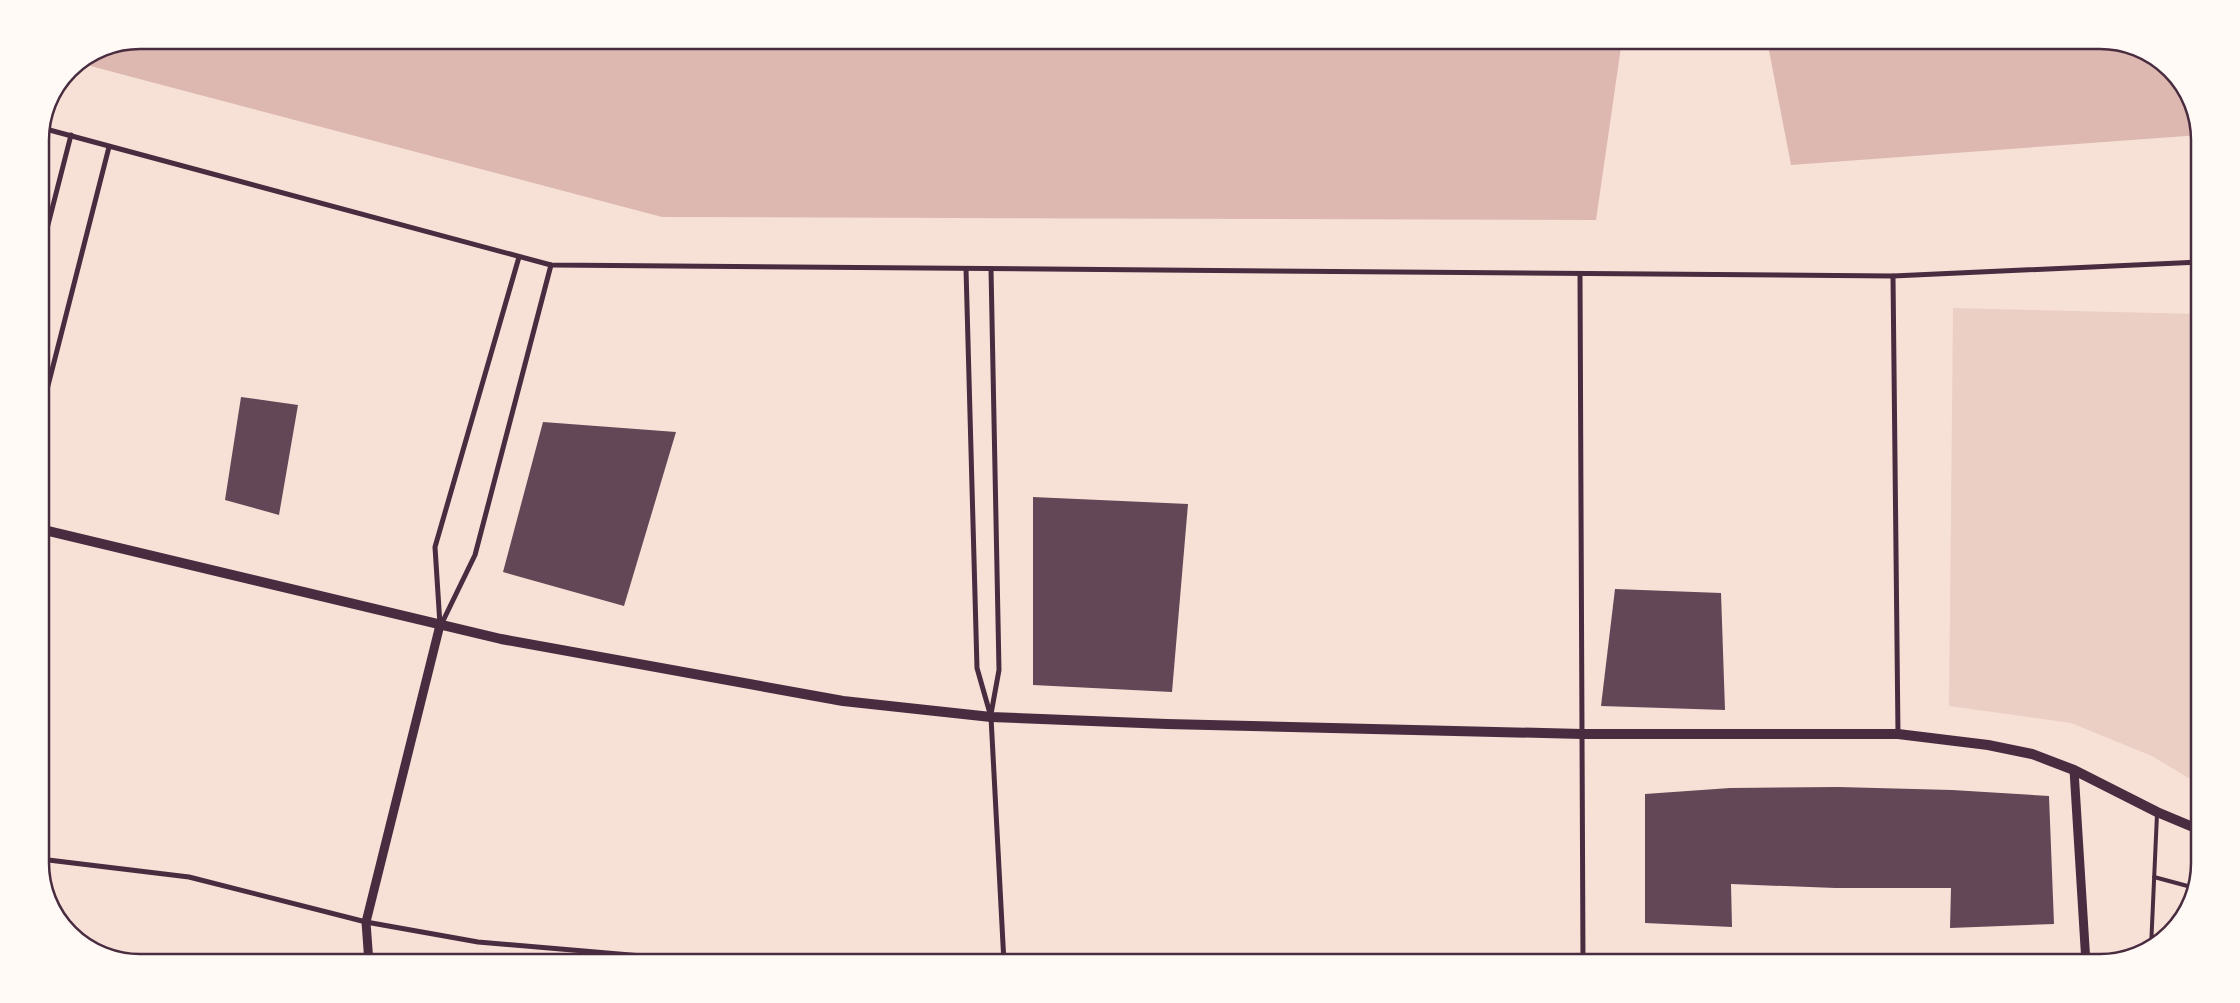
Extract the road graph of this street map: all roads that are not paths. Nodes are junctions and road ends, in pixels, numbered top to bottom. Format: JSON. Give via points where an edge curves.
{"nodes":[{"id":1,"x":50,"y":130,"type":"edge"},
{"id":2,"x":71,"y":135,"type":"junction"},
{"id":3,"x":109,"y":147,"type":"junction"},
{"id":4,"x":49,"y":221,"type":"edge"},
{"id":5,"x":519,"y":256,"type":"junction"},
{"id":6,"x":2191,"y":262,"type":"edge"},
{"id":7,"x":551,"y":265,"type":"junction"},
{"id":8,"x":966,"y":269,"type":"junction"},
{"id":9,"x":992,"y":269,"type":"junction"},
{"id":10,"x":1580,"y":274,"type":"junction"},
{"id":11,"x":1893,"y":276,"type":"junction"},
{"id":12,"x":49,"y":382,"type":"edge"},
{"id":13,"x":49,"y":532,"type":"edge"},
{"id":14,"x":440,"y":625,"type":"junction"},
{"id":15,"x":991,"y":717,"type":"junction"},
{"id":16,"x":1582,"y":734,"type":"junction"},
{"id":17,"x":1898,"y":734,"type":"junction"},
{"id":18,"x":2074,"y":770,"type":"junction"},
{"id":19,"x":2157,"y":812,"type":"junction"},
{"id":20,"x":2191,"y":826,"type":"edge"},
{"id":21,"x":49,"y":860,"type":"edge"},
{"id":22,"x":2154,"y":877,"type":"junction"},
{"id":23,"x":2188,"y":886,"type":"edge"},
{"id":24,"x":366,"y":922,"type":"junction"},
{"id":25,"x":2151,"y":939,"type":"edge"},
{"id":26,"x":368,"y":954,"type":"edge"},
{"id":27,"x":619,"y":954,"type":"edge"},
{"id":28,"x":1004,"y":954,"type":"edge"},
{"id":29,"x":1583,"y":954,"type":"edge"},
{"id":30,"x":2086,"y":954,"type":"edge"}],
"edges":[{"from":1,"to":2,"type":"street"},
{"from":2,"to":3,"type":"street"},
{"from":2,"to":4,"type":"street"},
{"from":3,"to":5,"type":"street"},
{"from":3,"to":12,"type":"street"},
{"from":5,"to":7,"type":"street"},
{"from":5,"to":14,"type":"street","via":[[435,547]]},
{"from":6,"to":11,"type":"street"},
{"from":7,"to":8,"type":"street"},
{"from":7,"to":14,"type":"street","via":[[475,555]]},
{"from":8,"to":9,"type":"street"},
{"from":8,"to":15,"type":"street","via":[[977,668]]},
{"from":9,"to":10,"type":"street"},
{"from":9,"to":15,"type":"street","via":[[999,670]]},
{"from":10,"to":11,"type":"street"},
{"from":10,"to":16,"type":"street"},
{"from":11,"to":17,"type":"street"},
{"from":13,"to":14,"type":"main road"},
{"from":14,"to":15,"type":"main road","via":[[501,639],[843,700]]},
{"from":14,"to":24,"type":"street"},
{"from":15,"to":16,"type":"main road"},
{"from":15,"to":28,"type":"street"},
{"from":16,"to":17,"type":"main road"},
{"from":16,"to":29,"type":"street"},
{"from":17,"to":18,"type":"main road","via":[[2032,754]]},
{"from":18,"to":19,"type":"main road"},
{"from":18,"to":30,"type":"street"},
{"from":19,"to":20,"type":"main road"},
{"from":19,"to":22,"type":"lane"},
{"from":21,"to":24,"type":"street","via":[[190,877]]},
{"from":22,"to":23,"type":"lane"},
{"from":22,"to":25,"type":"lane"},
{"from":24,"to":26,"type":"street"},
{"from":24,"to":27,"type":"street","via":[[478,942]]}]}
